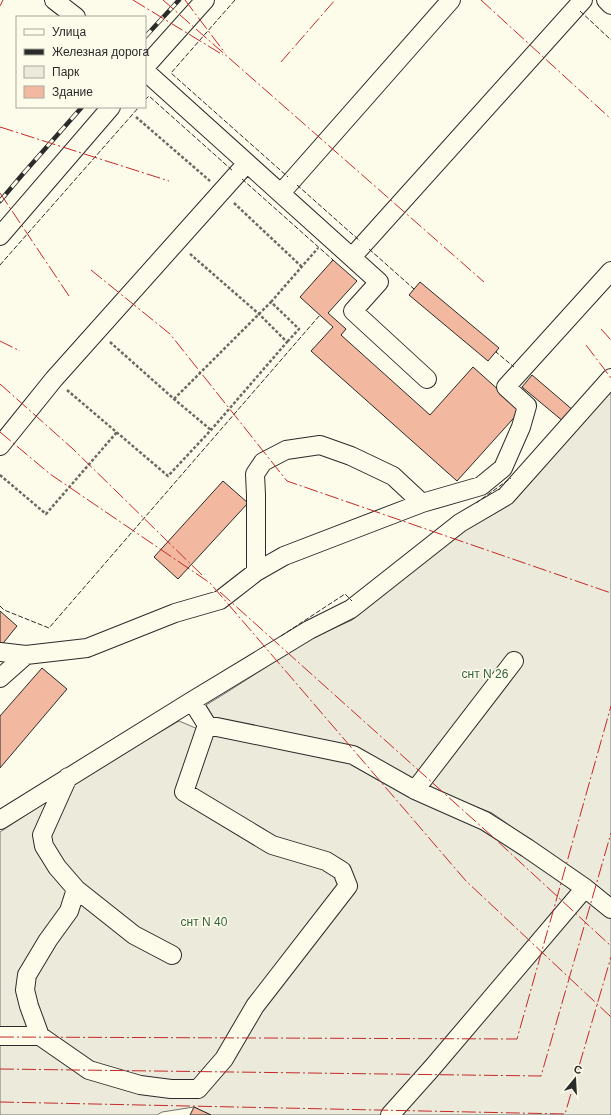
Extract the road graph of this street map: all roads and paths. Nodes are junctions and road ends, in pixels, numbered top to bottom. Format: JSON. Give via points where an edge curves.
{"nodes":[{"id":1,"x":54,"y":0,"type":"edge"},
{"id":2,"x":205,"y":0,"type":"edge"},
{"id":3,"x":451,"y":0,"type":"edge"},
{"id":4,"x":583,"y":0,"type":"edge"},
{"id":5,"x":606,"y":0,"type":"edge"},
{"id":6,"x":611,"y":4,"type":"edge"},
{"id":7,"x":75,"y":16,"type":"edge"},
{"id":8,"x":146,"y":66,"type":"edge"},
{"id":9,"x":146,"y":72,"type":"edge"},
{"id":10,"x":110,"y":108,"type":"edge"},
{"id":11,"x":247,"y":163,"type":"junction"},
{"id":12,"x":281,"y":193,"type":"junction"},
{"id":13,"x":328,"y":235,"type":"junction"},
{"id":14,"x":0,"y":236,"type":"edge"},
{"id":15,"x":177,"y":242,"type":"junction"},
{"id":16,"x":352,"y":257,"type":"junction"},
{"id":17,"x":611,"y":271,"type":"edge"},
{"id":18,"x":271,"y":302,"type":"junction"},
{"id":19,"x":259,"y":314,"type":"junction"},
{"id":20,"x":98,"y":330,"type":"junction"},
{"id":21,"x":287,"y":342,"type":"junction"},
{"id":22,"x":611,"y":378,"type":"edge"},
{"id":23,"x":54,"y":379,"type":"junction"},
{"id":24,"x":427,"y":379,"type":"dead end"},
{"id":25,"x":174,"y":399,"type":"junction"},
{"id":26,"x":211,"y":430,"type":"junction"},
{"id":27,"x":116,"y":432,"type":"junction"},
{"id":28,"x":0,"y":446,"type":"edge"},
{"id":29,"x":0,"y":475,"type":"edge"},
{"id":30,"x":422,"y":503,"type":"junction"},
{"id":31,"x":256,"y":572,"type":"junction"},
{"id":32,"x":0,"y":652,"type":"edge"},
{"id":33,"x":26,"y":655,"type":"junction"},
{"id":34,"x":514,"y":661,"type":"dead end"},
{"id":35,"x":0,"y":678,"type":"edge"},
{"id":36,"x":192,"y":701,"type":"junction"},
{"id":37,"x":207,"y":725,"type":"junction"},
{"id":38,"x":68,"y":777,"type":"junction"},
{"id":39,"x":415,"y":790,"type":"junction"},
{"id":40,"x":0,"y":820,"type":"edge"},
{"id":41,"x":585,"y":888,"type":"junction"},
{"id":42,"x":76,"y":889,"type":"junction"},
{"id":43,"x":611,"y":909,"type":"edge"},
{"id":44,"x":172,"y":956,"type":"dead end"},
{"id":45,"x":0,"y":1036,"type":"edge"},
{"id":46,"x":40,"y":1036,"type":"junction"},
{"id":47,"x":390,"y":1115,"type":"edge"}],
"edges":[{"from":1,"to":7,"type":"lane"},
{"from":2,"to":8,"type":"lane"},
{"from":3,"to":12,"type":"lane"},
{"from":4,"to":16,"type":"lane"},
{"from":5,"to":6,"type":"lane"},
{"from":9,"to":11,"type":"lane"},
{"from":10,"to":14,"type":"lane"},
{"from":11,"to":12,"type":"lane"},
{"from":11,"to":15,"type":"lane"},
{"from":12,"to":13,"type":"lane"},
{"from":13,"to":16,"type":"lane"},
{"from":13,"to":18,"type":"path"},
{"from":15,"to":19,"type":"path"},
{"from":15,"to":20,"type":"lane"},
{"from":16,"to":24,"type":"lane","via":[[379,282],[353,311]]},
{"from":17,"to":30,"type":"lane","via":[[506,387],[527,406],[503,468],[481,486]]},
{"from":18,"to":19,"type":"path"},
{"from":18,"to":21,"type":"path","via":[[299,329]]},
{"from":19,"to":21,"type":"path"},
{"from":19,"to":25,"type":"path"},
{"from":20,"to":23,"type":"lane"},
{"from":20,"to":25,"type":"path"},
{"from":21,"to":26,"type":"path"},
{"from":22,"to":36,"type":"lane","via":[[506,496],[460,522],[350,610],[309,630]]},
{"from":23,"to":27,"type":"path"},
{"from":23,"to":28,"type":"lane"},
{"from":25,"to":26,"type":"path"},
{"from":26,"to":27,"type":"path","via":[[168,476]]},
{"from":27,"to":29,"type":"path","via":[[46,514]]},
{"from":30,"to":31,"type":"lane","via":[[284,556]]},
{"from":30,"to":31,"type":"lane","via":[[393,476],[351,456],[320,445],[286,450],[263,462],[255,474]]},
{"from":31,"to":33,"type":"lane","via":[[220,600],[175,613],[87,648]]},
{"from":32,"to":33,"type":"lane"},
{"from":33,"to":35,"type":"lane"},
{"from":34,"to":39,"type":"lane"},
{"from":36,"to":37,"type":"lane"},
{"from":36,"to":38,"type":"lane"},
{"from":37,"to":39,"type":"lane","via":[[353,755]]},
{"from":37,"to":46,"type":"lane","via":[[184,792],[272,845],[326,861],[342,871],[348,886],[255,1006],[224,1059],[198,1089],[140,1085],[89,1070]]},
{"from":38,"to":40,"type":"lane"},
{"from":38,"to":42,"type":"lane","via":[[42,835],[44,846],[57,867]]},
{"from":39,"to":41,"type":"lane","via":[[485,821]]},
{"from":41,"to":43,"type":"lane"},
{"from":41,"to":47,"type":"lane"},
{"from":42,"to":44,"type":"lane","via":[[134,935]]},
{"from":42,"to":46,"type":"lane","via":[[69,911],[27,975],[25,990]]},
{"from":45,"to":46,"type":"lane"}]}
